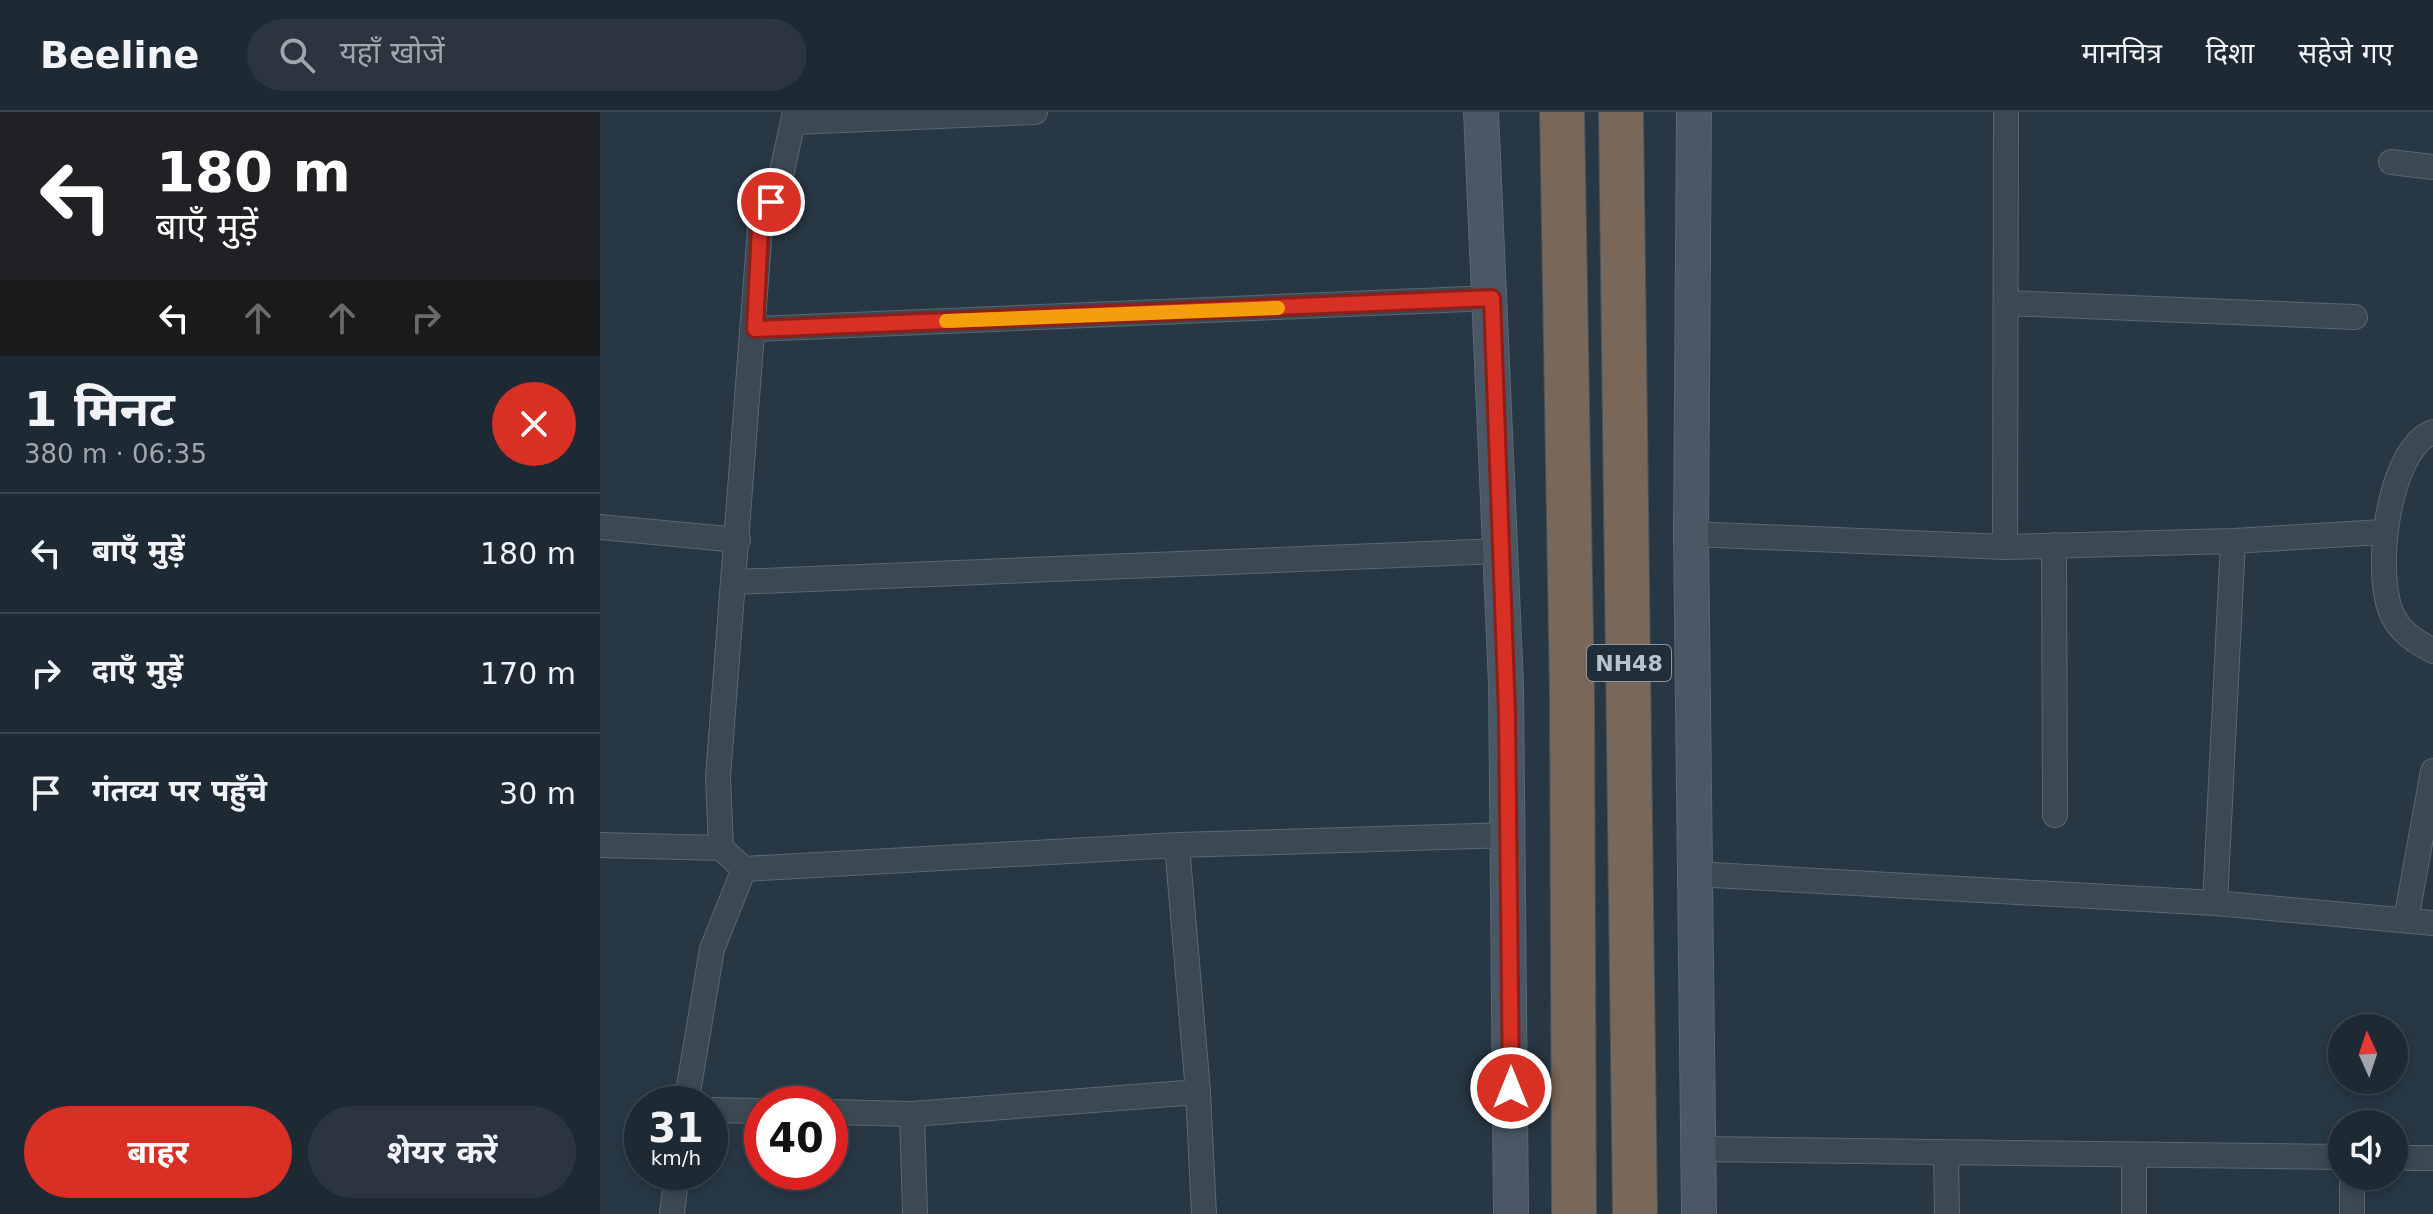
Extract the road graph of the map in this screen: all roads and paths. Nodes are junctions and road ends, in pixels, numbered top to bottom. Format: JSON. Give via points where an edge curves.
{"nodes":[{"id":1,"x":1035,"y":112,"type":"edge"},
{"id":2,"x":1481,"y":112,"type":"edge"},
{"id":3,"x":1562,"y":112,"type":"edge"},
{"id":4,"x":1621,"y":112,"type":"edge"},
{"id":5,"x":1694,"y":112,"type":"edge"},
{"id":6,"x":2006,"y":112,"type":"edge"},
{"id":7,"x":790,"y":115,"type":"edge"},
{"id":8,"x":2391,"y":162,"type":"dead end"},
{"id":9,"x":2433,"y":167,"type":"edge"},
{"id":10,"x":1492,"y":298,"type":"junction"},
{"id":11,"x":2006,"y":303,"type":"junction"},
{"id":12,"x":2355,"y":317,"type":"dead end"},
{"id":13,"x":755,"y":329,"type":"junction"},
{"id":14,"x":2433,"y":432,"type":"edge"},
{"id":15,"x":600,"y":527,"type":"edge"},
{"id":16,"x":2383,"y":532,"type":"junction"},
{"id":17,"x":1691,"y":534,"type":"junction"},
{"id":18,"x":738,"y":540,"type":"junction"},
{"id":19,"x":2233,"y":541,"type":"junction"},
{"id":20,"x":2054,"y":545,"type":"junction"},
{"id":21,"x":2005,"y":547,"type":"junction"},
{"id":22,"x":1500,"y":551,"type":"junction"},
{"id":23,"x":735,"y":582,"type":"junction"},
{"id":24,"x":2433,"y":651,"type":"edge"},
{"id":25,"x":2433,"y":771,"type":"edge"},
{"id":26,"x":2055,"y":815,"type":"dead end"},
{"id":27,"x":1510,"y":835,"type":"junction"},
{"id":28,"x":600,"y":845,"type":"edge"},
{"id":29,"x":1177,"y":845,"type":"junction"},
{"id":30,"x":721,"y":848,"type":"junction"},
{"id":31,"x":744,"y":869,"type":"junction"},
{"id":32,"x":1694,"y":874,"type":"junction"},
{"id":33,"x":2215,"y":903,"type":"junction"},
{"id":34,"x":2406,"y":920,"type":"junction"},
{"id":35,"x":2433,"y":923,"type":"edge"},
{"id":36,"x":689,"y":1086,"type":"edge"},
{"id":37,"x":1198,"y":1092,"type":"junction"},
{"id":38,"x":848,"y":1112,"type":"edge"},
{"id":39,"x":912,"y":1114,"type":"junction"},
{"id":40,"x":1699,"y":1149,"type":"junction"},
{"id":41,"x":1946,"y":1153,"type":"junction"},
{"id":42,"x":2134,"y":1155,"type":"junction"},
{"id":43,"x":2328,"y":1157,"type":"edge"},
{"id":44,"x":2408,"y":1158,"type":"edge"},
{"id":45,"x":2433,"y":1158,"type":"edge"},
{"id":46,"x":675,"y":1190,"type":"edge"},
{"id":47,"x":2352,"y":1190,"type":"edge"},
{"id":48,"x":672,"y":1214,"type":"edge"},
{"id":49,"x":915,"y":1214,"type":"edge"},
{"id":50,"x":1204,"y":1214,"type":"edge"},
{"id":51,"x":1511,"y":1214,"type":"edge"},
{"id":52,"x":1574,"y":1214,"type":"edge"},
{"id":53,"x":1635,"y":1214,"type":"edge"},
{"id":54,"x":1699,"y":1214,"type":"edge"},
{"id":55,"x":1947,"y":1214,"type":"edge"},
{"id":56,"x":2134,"y":1214,"type":"edge"},
{"id":57,"x":2352,"y":1214,"type":"edge"}],
"edges":[{"from":1,"to":7,"type":"street"},
{"from":2,"to":10,"type":"street"},
{"from":3,"to":52,"type":"highway","number":"NH48"},
{"from":4,"to":53,"type":"highway","number":"NH48"},
{"from":5,"to":17,"type":"street"},
{"from":6,"to":11,"type":"street"},
{"from":7,"to":13,"type":"street","via":[[781,176],[760,228]]},
{"from":8,"to":9,"type":"street"},
{"from":10,"to":13,"type":"street"},
{"from":10,"to":22,"type":"street"},
{"from":11,"to":12,"type":"street"},
{"from":11,"to":21,"type":"street"},
{"from":13,"to":18,"type":"street"},
{"from":14,"to":16,"type":"street","via":[[2409,450]]},
{"from":15,"to":18,"type":"street"},
{"from":16,"to":19,"type":"street"},
{"from":16,"to":24,"type":"street","via":[[2387,603],[2410,637]]},
{"from":17,"to":21,"type":"street"},
{"from":17,"to":32,"type":"street"},
{"from":18,"to":23,"type":"street"},
{"from":19,"to":20,"type":"street"},
{"from":19,"to":33,"type":"street"},
{"from":20,"to":21,"type":"street"},
{"from":20,"to":26,"type":"street"},
{"from":22,"to":23,"type":"street"},
{"from":22,"to":27,"type":"street"},
{"from":23,"to":30,"type":"street","via":[[718,777]]},
{"from":25,"to":34,"type":"street"},
{"from":27,"to":29,"type":"street"},
{"from":27,"to":51,"type":"street"},
{"from":28,"to":30,"type":"street"},
{"from":29,"to":31,"type":"street"},
{"from":29,"to":37,"type":"street"},
{"from":30,"to":31,"type":"street"},
{"from":31,"to":36,"type":"street","via":[[712,949]]},
{"from":32,"to":33,"type":"street"},
{"from":32,"to":40,"type":"street"},
{"from":33,"to":34,"type":"street"},
{"from":34,"to":35,"type":"street"},
{"from":37,"to":39,"type":"street"},
{"from":37,"to":50,"type":"street"},
{"from":38,"to":39,"type":"street"},
{"from":39,"to":49,"type":"street"},
{"from":40,"to":41,"type":"street"},
{"from":40,"to":54,"type":"street"},
{"from":41,"to":42,"type":"street"},
{"from":41,"to":55,"type":"street"},
{"from":42,"to":43,"type":"street"},
{"from":42,"to":56,"type":"street"},
{"from":44,"to":45,"type":"street"},
{"from":46,"to":48,"type":"street"},
{"from":47,"to":57,"type":"street"}]}
